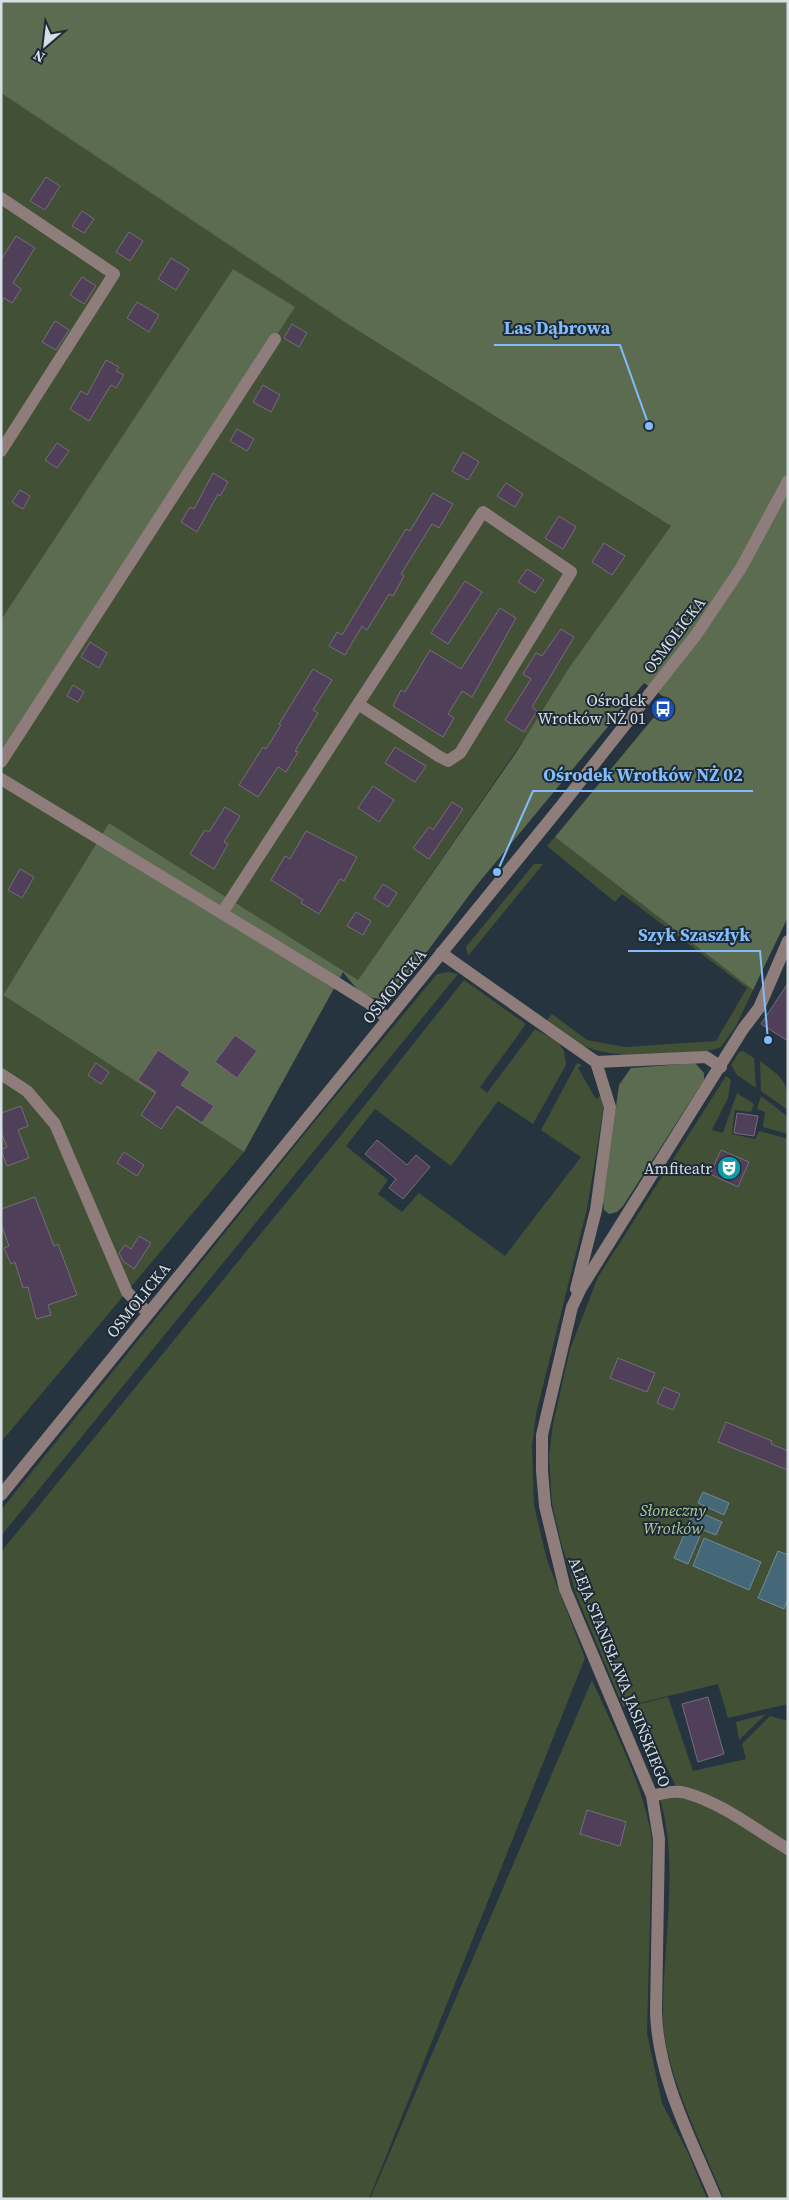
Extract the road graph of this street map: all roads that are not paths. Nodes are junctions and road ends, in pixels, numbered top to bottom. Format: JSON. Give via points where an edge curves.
{"nodes":[{"id":1,"x":1,"y":198,"type":"edge"},
{"id":2,"x":275,"y":339,"type":"dead end"},
{"id":3,"x":2,"y":450,"type":"edge"},
{"id":4,"x":788,"y":481,"type":"edge"},
{"id":5,"x":358,"y":704,"type":"junction"},
{"id":6,"x":1,"y":762,"type":"edge"},
{"id":7,"x":1,"y":779,"type":"edge"},
{"id":8,"x":222,"y":913,"type":"junction"},
{"id":9,"x":788,"y":941,"type":"edge"},
{"id":10,"x":441,"y":953,"type":"junction"},
{"id":11,"x":388,"y":1018,"type":"junction"},
{"id":12,"x":596,"y":1062,"type":"junction"},
{"id":13,"x":721,"y":1066,"type":"junction"},
{"id":14,"x":1,"y":1074,"type":"edge"},
{"id":15,"x":572,"y":1307,"type":"junction"},
{"id":16,"x":148,"y":1314,"type":"junction"},
{"id":17,"x":1,"y":1494,"type":"edge"},
{"id":18,"x":652,"y":1796,"type":"junction"},
{"id":19,"x":788,"y":1849,"type":"edge"},
{"id":20,"x":716,"y":2199,"type":"edge"}],
"edges":[{"from":1,"to":3,"type":"street","via":[[114,274]]},
{"from":2,"to":6,"type":"street"},
{"from":4,"to":10,"type":"street","name":"OSMOLICKA","via":[[741,568],[696,635]]},
{"from":5,"to":5,"type":"street","via":[[448,761],[460,753],[571,572],[483,512]]},
{"from":5,"to":8,"type":"street"},
{"from":7,"to":8,"type":"street"},
{"from":8,"to":11,"type":"street"},
{"from":9,"to":13,"type":"street","name":"ALEJA STANISŁAWA JASIŃSKIEGO","via":[[759,1008]]},
{"from":10,"to":11,"type":"street","name":"OSMOLICKA"},
{"from":10,"to":12,"type":"street"},
{"from":11,"to":16,"type":"street","name":"OSMOLICKA"},
{"from":12,"to":13,"type":"street","via":[[706,1057]]},
{"from":12,"to":15,"type":"street","via":[[610,1107],[596,1210]]},
{"from":13,"to":15,"type":"street","name":"ALEJA STANISŁAWA JASIŃSKIEGO"},
{"from":14,"to":16,"type":"street","via":[[26,1091],[55,1124],[127,1292]]},
{"from":15,"to":18,"type":"street","name":"ALEJA STANISŁAWA JASIŃSKIEGO","via":[[543,1427],[545,1506],[566,1588]]},
{"from":16,"to":17,"type":"street","name":"OSMOLICKA"},
{"from":18,"to":19,"type":"street","via":[[663,1792],[686,1793],[721,1808]]},
{"from":18,"to":20,"type":"street","name":"ALEJA STANISŁAWA JASIŃSKIEGO","via":[[659,1839],[658,2041],[670,2084]]}]}
